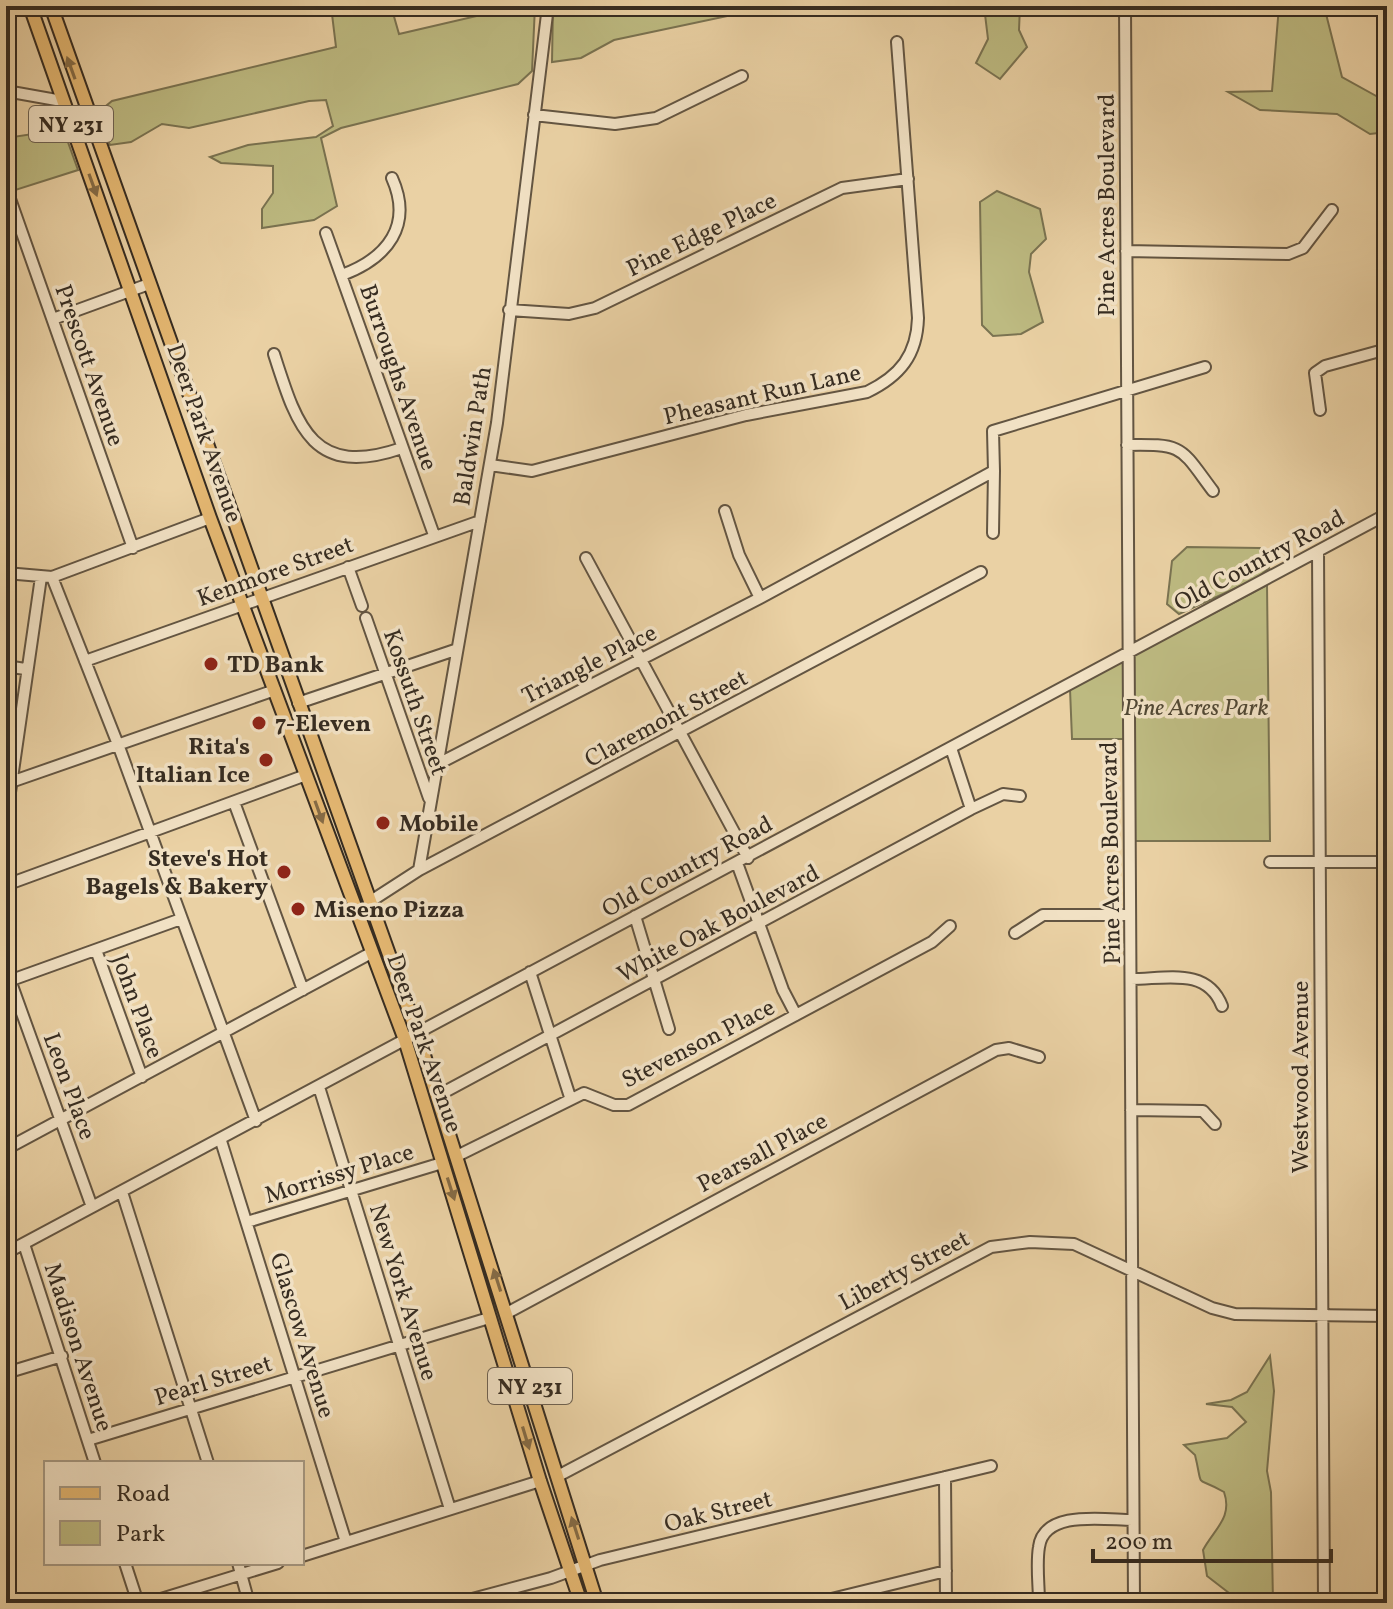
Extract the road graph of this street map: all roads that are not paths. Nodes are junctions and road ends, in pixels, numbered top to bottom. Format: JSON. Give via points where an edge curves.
{"nodes":[{"id":1,"x":30,"y":6,"type":"edge"},
{"id":2,"x":51,"y":6,"type":"edge"},
{"id":3,"x":548,"y":6,"type":"edge"},
{"id":4,"x":1125,"y":6,"type":"edge"},
{"id":5,"x":897,"y":42,"type":"dead end"},
{"id":6,"x":742,"y":76,"type":"dead end"},
{"id":7,"x":6,"y":91,"type":"edge"},
{"id":8,"x":62,"y":101,"type":"junction"},
{"id":9,"x":534,"y":115,"type":"junction"},
{"id":10,"x":392,"y":178,"type":"dead end"},
{"id":11,"x":908,"y":179,"type":"junction"},
{"id":12,"x":9,"y":196,"type":"dead end"},
{"id":13,"x":1332,"y":210,"type":"dead end"},
{"id":14,"x":326,"y":233,"type":"dead end"},
{"id":15,"x":1126,"y":251,"type":"junction"},
{"id":16,"x":342,"y":275,"type":"junction"},
{"id":17,"x":149,"y":284,"type":"junction"},
{"id":18,"x":132,"y":290,"type":"junction"},
{"id":19,"x":509,"y":310,"type":"junction"},
{"id":20,"x":53,"y":319,"type":"junction"},
{"id":21,"x":1387,"y":349,"type":"edge"},
{"id":22,"x":274,"y":354,"type":"dead end"},
{"id":23,"x":1205,"y":367,"type":"dead end"},
{"id":24,"x":1126,"y":388,"type":"junction"},
{"id":25,"x":1320,"y":410,"type":"dead end"},
{"id":26,"x":1127,"y":445,"type":"junction"},
{"id":27,"x":402,"y":448,"type":"junction"},
{"id":28,"x":490,"y":465,"type":"junction"},
{"id":29,"x":994,"y":471,"type":"junction"},
{"id":30,"x":1213,"y":491,"type":"dead end"},
{"id":31,"x":725,"y":511,"type":"dead end"},
{"id":32,"x":1387,"y":514,"type":"edge"},
{"id":33,"x":210,"y":518,"type":"junction"},
{"id":34,"x":480,"y":521,"type":"junction"},
{"id":35,"x":993,"y":533,"type":"dead end"},
{"id":36,"x":434,"y":535,"type":"junction"},
{"id":37,"x":133,"y":548,"type":"junction"},
{"id":38,"x":1318,"y":551,"type":"junction"},
{"id":39,"x":586,"y":558,"type":"dead end"},
{"id":40,"x":348,"y":567,"type":"junction"},
{"id":41,"x":981,"y":572,"type":"dead end"},
{"id":42,"x":6,"y":573,"type":"edge"},
{"id":43,"x":46,"y":577,"type":"junction"},
{"id":44,"x":760,"y":598,"type":"junction"},
{"id":45,"x":260,"y":599,"type":"junction"},
{"id":46,"x":244,"y":604,"type":"junction"},
{"id":47,"x":362,"y":606,"type":"dead end"},
{"id":48,"x":366,"y":618,"type":"dead end"},
{"id":49,"x":455,"y":650,"type":"junction"},
{"id":50,"x":1127,"y":654,"type":"junction"},
{"id":51,"x":642,"y":658,"type":"junction"},
{"id":52,"x":85,"y":661,"type":"junction"},
{"id":53,"x":6,"y":666,"type":"edge"},
{"id":54,"x":25,"y":669,"type":"junction"},
{"id":55,"x":385,"y":672,"type":"junction"},
{"id":56,"x":275,"y":690,"type":"junction"},
{"id":57,"x":298,"y":703,"type":"junction"},
{"id":58,"x":682,"y":732,"type":"junction"},
{"id":59,"x":119,"y":747,"type":"junction"},
{"id":60,"x":951,"y":748,"type":"junction"},
{"id":61,"x":10,"y":760,"type":"edge"},
{"id":62,"x":436,"y":765,"type":"junction"},
{"id":63,"x":306,"y":775,"type":"junction"},
{"id":64,"x":11,"y":782,"type":"junction"},
{"id":65,"x":1020,"y":796,"type":"dead end"},
{"id":66,"x":429,"y":800,"type":"junction"},
{"id":67,"x":234,"y":802,"type":"junction"},
{"id":68,"x":971,"y":809,"type":"junction"},
{"id":69,"x":6,"y":820,"type":"edge"},
{"id":70,"x":150,"y":833,"type":"junction"},
{"id":71,"x":742,"y":860,"type":"junction"},
{"id":72,"x":1270,"y":862,"type":"dead end"},
{"id":73,"x":1319,"y":862,"type":"junction"},
{"id":74,"x":1387,"y":862,"type":"edge"},
{"id":75,"x":419,"y":870,"type":"junction"},
{"id":76,"x":6,"y":885,"type":"edge"},
{"id":77,"x":371,"y":901,"type":"junction"},
{"id":78,"x":1130,"y":915,"type":"junction"},
{"id":79,"x":635,"y":916,"type":"junction"},
{"id":80,"x":181,"y":919,"type":"junction"},
{"id":81,"x":759,"y":923,"type":"junction"},
{"id":82,"x":950,"y":926,"type":"dead end"},
{"id":83,"x":1015,"y":933,"type":"dead end"},
{"id":84,"x":96,"y":950,"type":"junction"},
{"id":85,"x":371,"y":953,"type":"junction"},
{"id":86,"x":530,"y":972,"type":"junction"},
{"id":87,"x":1131,"y":979,"type":"junction"},
{"id":88,"x":653,"y":980,"type":"junction"},
{"id":89,"x":8,"y":981,"type":"edge"},
{"id":90,"x":303,"y":990,"type":"junction"},
{"id":91,"x":1222,"y":1006,"type":"dead end"},
{"id":92,"x":796,"y":1015,"type":"junction"},
{"id":93,"x":669,"y":1029,"type":"dead end"},
{"id":94,"x":222,"y":1034,"type":"junction"},
{"id":95,"x":411,"y":1036,"type":"junction"},
{"id":96,"x":549,"y":1037,"type":"junction"},
{"id":97,"x":1039,"y":1057,"type":"dead end"},
{"id":98,"x":142,"y":1077,"type":"junction"},
{"id":99,"x":319,"y":1087,"type":"junction"},
{"id":100,"x":437,"y":1096,"type":"junction"},
{"id":101,"x":570,"y":1097,"type":"junction"},
{"id":102,"x":1131,"y":1110,"type":"junction"},
{"id":103,"x":62,"y":1119,"type":"junction"},
{"id":104,"x":256,"y":1121,"type":"junction"},
{"id":105,"x":1215,"y":1124,"type":"dead end"},
{"id":106,"x":221,"y":1141,"type":"junction"},
{"id":107,"x":6,"y":1149,"type":"edge"},
{"id":108,"x":457,"y":1156,"type":"junction"},
{"id":109,"x":442,"y":1163,"type":"junction"},
{"id":110,"x":351,"y":1188,"type":"junction"},
{"id":111,"x":122,"y":1192,"type":"junction"},
{"id":112,"x":92,"y":1207,"type":"junction"},
{"id":113,"x":247,"y":1222,"type":"junction"},
{"id":114,"x":24,"y":1244,"type":"junction"},
{"id":115,"x":6,"y":1253,"type":"edge"},
{"id":116,"x":1130,"y":1269,"type":"junction"},
{"id":117,"x":507,"y":1313,"type":"junction"},
{"id":118,"x":1321,"y":1315,"type":"junction"},
{"id":119,"x":1387,"y":1316,"type":"edge"},
{"id":120,"x":489,"y":1318,"type":"junction"},
{"id":121,"x":399,"y":1344,"type":"junction"},
{"id":122,"x":62,"y":1356,"type":"junction"},
{"id":123,"x":6,"y":1373,"type":"edge"},
{"id":124,"x":295,"y":1376,"type":"junction"},
{"id":125,"x":191,"y":1407,"type":"junction"},
{"id":126,"x":88,"y":1440,"type":"junction"},
{"id":127,"x":94,"y":1461,"type":"edge"},
{"id":128,"x":207,"y":1461,"type":"edge"},
{"id":129,"x":991,"y":1466,"type":"dead end"},
{"id":130,"x":558,"y":1476,"type":"junction"},
{"id":131,"x":945,"y":1477,"type":"junction"},
{"id":132,"x":540,"y":1481,"type":"junction"},
{"id":133,"x":450,"y":1509,"type":"junction"},
{"id":134,"x":1132,"y":1520,"type":"junction"},
{"id":135,"x":346,"y":1542,"type":"junction"},
{"id":136,"x":304,"y":1555,"type":"edge"},
{"id":137,"x":126,"y":1565,"type":"edge"},
{"id":138,"x":265,"y":1565,"type":"edge"},
{"id":139,"x":587,"y":1566,"type":"junction"},
{"id":140,"x":240,"y":1569,"type":"edge"},
{"id":141,"x":572,"y":1571,"type":"junction"},
{"id":142,"x":946,"y":1571,"type":"junction"},
{"id":143,"x":138,"y":1603,"type":"edge"},
{"id":144,"x":148,"y":1603,"type":"edge"},
{"id":145,"x":249,"y":1603,"type":"edge"},
{"id":146,"x":457,"y":1603,"type":"edge"},
{"id":147,"x":581,"y":1603,"type":"edge"},
{"id":148,"x":597,"y":1603,"type":"edge"},
{"id":149,"x":815,"y":1603,"type":"edge"},
{"id":150,"x":946,"y":1603,"type":"edge"},
{"id":151,"x":1039,"y":1603,"type":"edge"},
{"id":152,"x":1134,"y":1603,"type":"edge"},
{"id":153,"x":1324,"y":1603,"type":"edge"}],
"edges":[{"from":1,"to":8,"type":"main road","name":"Deer Park Avenue","number":"NY 231"},
{"from":17,"to":2,"type":"main road","name":"Deer Park Avenue","number":"NY 231","one_way":true},
{"from":3,"to":9,"type":"street","name":"Baldwin Path"},
{"from":4,"to":15,"type":"street","name":"Pine Acres Boulevard"},
{"from":5,"to":11,"type":"street","name":"Pheasant Run Lane"},
{"from":6,"to":9,"type":"street","via":[[656,118],[615,124]]},
{"from":7,"to":8,"type":"street"},
{"from":8,"to":18,"type":"main road","name":"Deer Park Avenue","number":"NY 231","one_way":true},
{"from":9,"to":19,"type":"street","name":"Baldwin Path"},
{"from":10,"to":16,"type":"street","via":[[400,196],[397,230],[375,258]]},
{"from":11,"to":19,"type":"street","name":"Pine Edge Place","via":[[842,188],[595,308],[569,314]]},
{"from":11,"to":28,"type":"street","name":"Pheasant Run Lane","via":[[917,338],[913,354],[885,383],[867,392],[746,415],[545,468],[515,471]]},
{"from":12,"to":20,"type":"street","name":"Prescott Avenue"},
{"from":13,"to":15,"type":"street","via":[[1303,248],[1288,254]]},
{"from":14,"to":16,"type":"street","name":"Burroughs Avenue"},
{"from":15,"to":24,"type":"street","name":"Pine Acres Boulevard"},
{"from":16,"to":27,"type":"street","name":"Burroughs Avenue"},
{"from":17,"to":18,"type":"street"},
{"from":17,"to":45,"type":"main road","name":"Deer Park Avenue","number":"NY 231"},
{"from":18,"to":20,"type":"street"},
{"from":18,"to":33,"type":"main road","name":"Deer Park Avenue","number":"NY 231"},
{"from":19,"to":28,"type":"street","name":"Baldwin Path"},
{"from":20,"to":37,"type":"street","name":"Prescott Avenue"},
{"from":21,"to":25,"type":"street","via":[[1315,373]]},
{"from":22,"to":27,"type":"street","via":[[297,423],[320,445],[354,458]]},
{"from":23,"to":24,"type":"street"},
{"from":24,"to":26,"type":"street","name":"Pine Acres Boulevard"},
{"from":24,"to":29,"type":"street","via":[[993,431]]},
{"from":26,"to":30,"type":"street","via":[[1182,450]]},
{"from":26,"to":50,"type":"street","name":"Pine Acres Boulevard"},
{"from":27,"to":36,"type":"street","name":"Burroughs Avenue"},
{"from":28,"to":34,"type":"street","name":"Baldwin Path"},
{"from":29,"to":35,"type":"street"},
{"from":29,"to":44,"type":"street","name":"Triangle Place"},
{"from":31,"to":44,"type":"street"},
{"from":32,"to":38,"type":"street","name":"Old Country Road"},
{"from":33,"to":37,"type":"street"},
{"from":33,"to":46,"type":"main road","name":"Deer Park Avenue","number":"NY 231"},
{"from":34,"to":36,"type":"street","name":"Kenmore Street"},
{"from":34,"to":49,"type":"street","name":"Baldwin Path"},
{"from":36,"to":40,"type":"street","name":"Kenmore Street"},
{"from":37,"to":43,"type":"street"},
{"from":38,"to":50,"type":"street","name":"Old Country Road"},
{"from":38,"to":73,"type":"street","name":"Westwood Avenue"},
{"from":39,"to":51,"type":"street"},
{"from":40,"to":45,"type":"street","name":"Kenmore Street"},
{"from":40,"to":47,"type":"street","name":"Kossuth Street"},
{"from":41,"to":58,"type":"street","name":"Claremont Street"},
{"from":42,"to":43,"type":"street"},
{"from":43,"to":52,"type":"street"},
{"from":43,"to":54,"type":"street"},
{"from":44,"to":51,"type":"street","name":"Triangle Place"},
{"from":45,"to":46,"type":"street","name":"Kenmore Street"},
{"from":45,"to":57,"type":"main road","name":"Deer Park Avenue","number":"NY 231"},
{"from":46,"to":52,"type":"street","name":"Kenmore Street"},
{"from":46,"to":56,"type":"main road","name":"Deer Park Avenue","number":"NY 231"},
{"from":48,"to":55,"type":"street","name":"Kossuth Street"},
{"from":49,"to":55,"type":"street"},
{"from":49,"to":62,"type":"street","name":"Baldwin Path"},
{"from":50,"to":60,"type":"street","name":"Old Country Road"},
{"from":50,"to":78,"type":"street","name":"Pine Acres Boulevard"},
{"from":51,"to":58,"type":"street"},
{"from":51,"to":62,"type":"street","name":"Triangle Place"},
{"from":52,"to":59,"type":"street"},
{"from":53,"to":54,"type":"street"},
{"from":54,"to":61,"type":"street"},
{"from":55,"to":57,"type":"street"},
{"from":55,"to":66,"type":"street","name":"Kossuth Street"},
{"from":56,"to":59,"type":"street"},
{"from":56,"to":63,"type":"main road","name":"Deer Park Avenue","number":"NY 231"},
{"from":57,"to":77,"type":"main road","name":"Deer Park Avenue","number":"NY 231"},
{"from":58,"to":71,"type":"street"},
{"from":58,"to":75,"type":"street","name":"Claremont Street"},
{"from":59,"to":64,"type":"street"},
{"from":59,"to":70,"type":"street"},
{"from":60,"to":68,"type":"street"},
{"from":60,"to":71,"type":"street","name":"Old Country Road"},
{"from":61,"to":64,"type":"street"},
{"from":62,"to":66,"type":"street","name":"Baldwin Path"},
{"from":63,"to":67,"type":"street"},
{"from":63,"to":85,"type":"main road","name":"Deer Park Avenue","number":"NY 231","one_way":true},
{"from":64,"to":69,"type":"street"},
{"from":65,"to":68,"type":"street","name":"White Oak Boulevard","via":[[1003,794]]},
{"from":66,"to":75,"type":"street","name":"Baldwin Path"},
{"from":67,"to":70,"type":"street"},
{"from":67,"to":90,"type":"street"},
{"from":68,"to":81,"type":"street","name":"White Oak Boulevard"},
{"from":70,"to":76,"type":"street"},
{"from":70,"to":80,"type":"street"},
{"from":71,"to":79,"type":"street","name":"Old Country Road"},
{"from":71,"to":81,"type":"street"},
{"from":72,"to":73,"type":"street"},
{"from":73,"to":74,"type":"street"},
{"from":73,"to":118,"type":"street","name":"Westwood Avenue"},
{"from":75,"to":77,"type":"street","name":"Claremont Street"},
{"from":77,"to":95,"type":"main road","name":"Deer Park Avenue","number":"NY 231"},
{"from":78,"to":83,"type":"street","via":[[1043,915]]},
{"from":78,"to":87,"type":"street","name":"Pine Acres Boulevard"},
{"from":79,"to":86,"type":"street","name":"Old Country Road"},
{"from":79,"to":88,"type":"street"},
{"from":80,"to":84,"type":"street"},
{"from":80,"to":94,"type":"street"},
{"from":81,"to":88,"type":"street","name":"White Oak Boulevard"},
{"from":81,"to":92,"type":"street"},
{"from":82,"to":92,"type":"street","name":"Stevenson Place","via":[[932,942]]},
{"from":84,"to":89,"type":"street"},
{"from":84,"to":98,"type":"street","name":"John Place"},
{"from":85,"to":90,"type":"street"},
{"from":85,"to":95,"type":"main road","name":"Deer Park Avenue","number":"NY 231"},
{"from":86,"to":95,"type":"street","name":"Old Country Road"},
{"from":86,"to":96,"type":"street"},
{"from":87,"to":91,"type":"street","via":[[1199,979],[1216,990]]},
{"from":87,"to":102,"type":"street","name":"Pine Acres Boulevard"},
{"from":88,"to":93,"type":"street"},
{"from":88,"to":96,"type":"street","name":"White Oak Boulevard"},
{"from":89,"to":103,"type":"street","name":"Leon Place"},
{"from":90,"to":94,"type":"street"},
{"from":92,"to":101,"type":"street","name":"Stevenson Place","via":[[628,1105],[584,1093]]},
{"from":94,"to":98,"type":"street"},
{"from":94,"to":104,"type":"street"},
{"from":95,"to":99,"type":"street","name":"Old Country Road"},
{"from":95,"to":100,"type":"main road","name":"Deer Park Avenue","number":"NY 231"},
{"from":95,"to":109,"type":"main road","name":"Deer Park Avenue","number":"NY 231"},
{"from":96,"to":100,"type":"street","name":"White Oak Boulevard"},
{"from":96,"to":101,"type":"street"},
{"from":97,"to":117,"type":"street","name":"Pearsall Place","via":[[1009,1048],[996,1050]]},
{"from":98,"to":103,"type":"street"},
{"from":99,"to":104,"type":"street","name":"Old Country Road"},
{"from":99,"to":110,"type":"street","name":"New York Avenue"},
{"from":100,"to":108,"type":"main road","name":"Deer Park Avenue","number":"NY 231"},
{"from":101,"to":108,"type":"street"},
{"from":102,"to":105,"type":"street","via":[[1203,1111]]},
{"from":102,"to":116,"type":"street","name":"Pine Acres Boulevard"},
{"from":103,"to":107,"type":"street"},
{"from":103,"to":112,"type":"street","name":"Leon Place"},
{"from":104,"to":106,"type":"street","name":"Old Country Road"},
{"from":106,"to":111,"type":"street","name":"Old Country Road"},
{"from":106,"to":113,"type":"street","name":"Glascow Avenue"},
{"from":117,"to":108,"type":"main road","name":"Deer Park Avenue","number":"NY 231","one_way":true},
{"from":109,"to":110,"type":"street","name":"Morrissy Place"},
{"from":109,"to":120,"type":"main road","name":"Deer Park Avenue","number":"NY 231","one_way":true},
{"from":110,"to":113,"type":"street","name":"Morrissy Place"},
{"from":110,"to":121,"type":"street","name":"New York Avenue"},
{"from":111,"to":112,"type":"street","name":"Old Country Road"},
{"from":111,"to":125,"type":"street"},
{"from":112,"to":114,"type":"street","name":"Old Country Road"},
{"from":113,"to":124,"type":"street","name":"Glascow Avenue"},
{"from":114,"to":115,"type":"street","name":"Old Country Road"},
{"from":114,"to":122,"type":"street","name":"Madison Avenue"},
{"from":116,"to":118,"type":"street","name":"Liberty Street","via":[[1235,1314]]},
{"from":116,"to":130,"type":"street","name":"Liberty Street","via":[[1074,1244],[991,1247]]},
{"from":116,"to":134,"type":"street","name":"Pine Acres Boulevard"},
{"from":117,"to":130,"type":"main road","name":"Deer Park Avenue","number":"NY 231"},
{"from":118,"to":119,"type":"street","name":"Liberty Street"},
{"from":118,"to":153,"type":"street","name":"Westwood Avenue"},
{"from":120,"to":121,"type":"street","name":"Pearl Street"},
{"from":120,"to":132,"type":"main road","name":"Deer Park Avenue","number":"NY 231","one_way":true},
{"from":121,"to":124,"type":"street","name":"Pearl Street"},
{"from":121,"to":133,"type":"street","name":"New York Avenue"},
{"from":122,"to":123,"type":"street"},
{"from":122,"to":126,"type":"street","name":"Madison Avenue"},
{"from":124,"to":125,"type":"street","name":"Pearl Street"},
{"from":124,"to":135,"type":"street","name":"Glascow Avenue"},
{"from":125,"to":126,"type":"street","name":"Pearl Street"},
{"from":125,"to":128,"type":"street"},
{"from":126,"to":127,"type":"street","name":"Madison Avenue"},
{"from":129,"to":131,"type":"street","name":"Oak Street"},
{"from":139,"to":130,"type":"main road","name":"Deer Park Avenue","number":"NY 231","one_way":true},
{"from":131,"to":139,"type":"street","name":"Oak Street"},
{"from":131,"to":142,"type":"street"},
{"from":132,"to":133,"type":"street"},
{"from":132,"to":141,"type":"main road","name":"Deer Park Avenue","number":"NY 231"},
{"from":133,"to":135,"type":"street"},
{"from":134,"to":151,"type":"street","via":[[1068,1520],[1049,1529],[1039,1544]]},
{"from":134,"to":152,"type":"street","name":"Pine Acres Boulevard"},
{"from":135,"to":136,"type":"street"},
{"from":137,"to":143,"type":"street"},
{"from":138,"to":140,"type":"street"},
{"from":139,"to":141,"type":"street","name":"Oak Street"},
{"from":139,"to":148,"type":"main road","name":"Deer Park Avenue","number":"NY 231"},
{"from":140,"to":144,"type":"street"},
{"from":140,"to":145,"type":"street"},
{"from":141,"to":146,"type":"street","name":"Oak Street"},
{"from":141,"to":147,"type":"main road","name":"Deer Park Avenue","number":"NY 231"},
{"from":142,"to":149,"type":"street"},
{"from":142,"to":150,"type":"street"}]}
